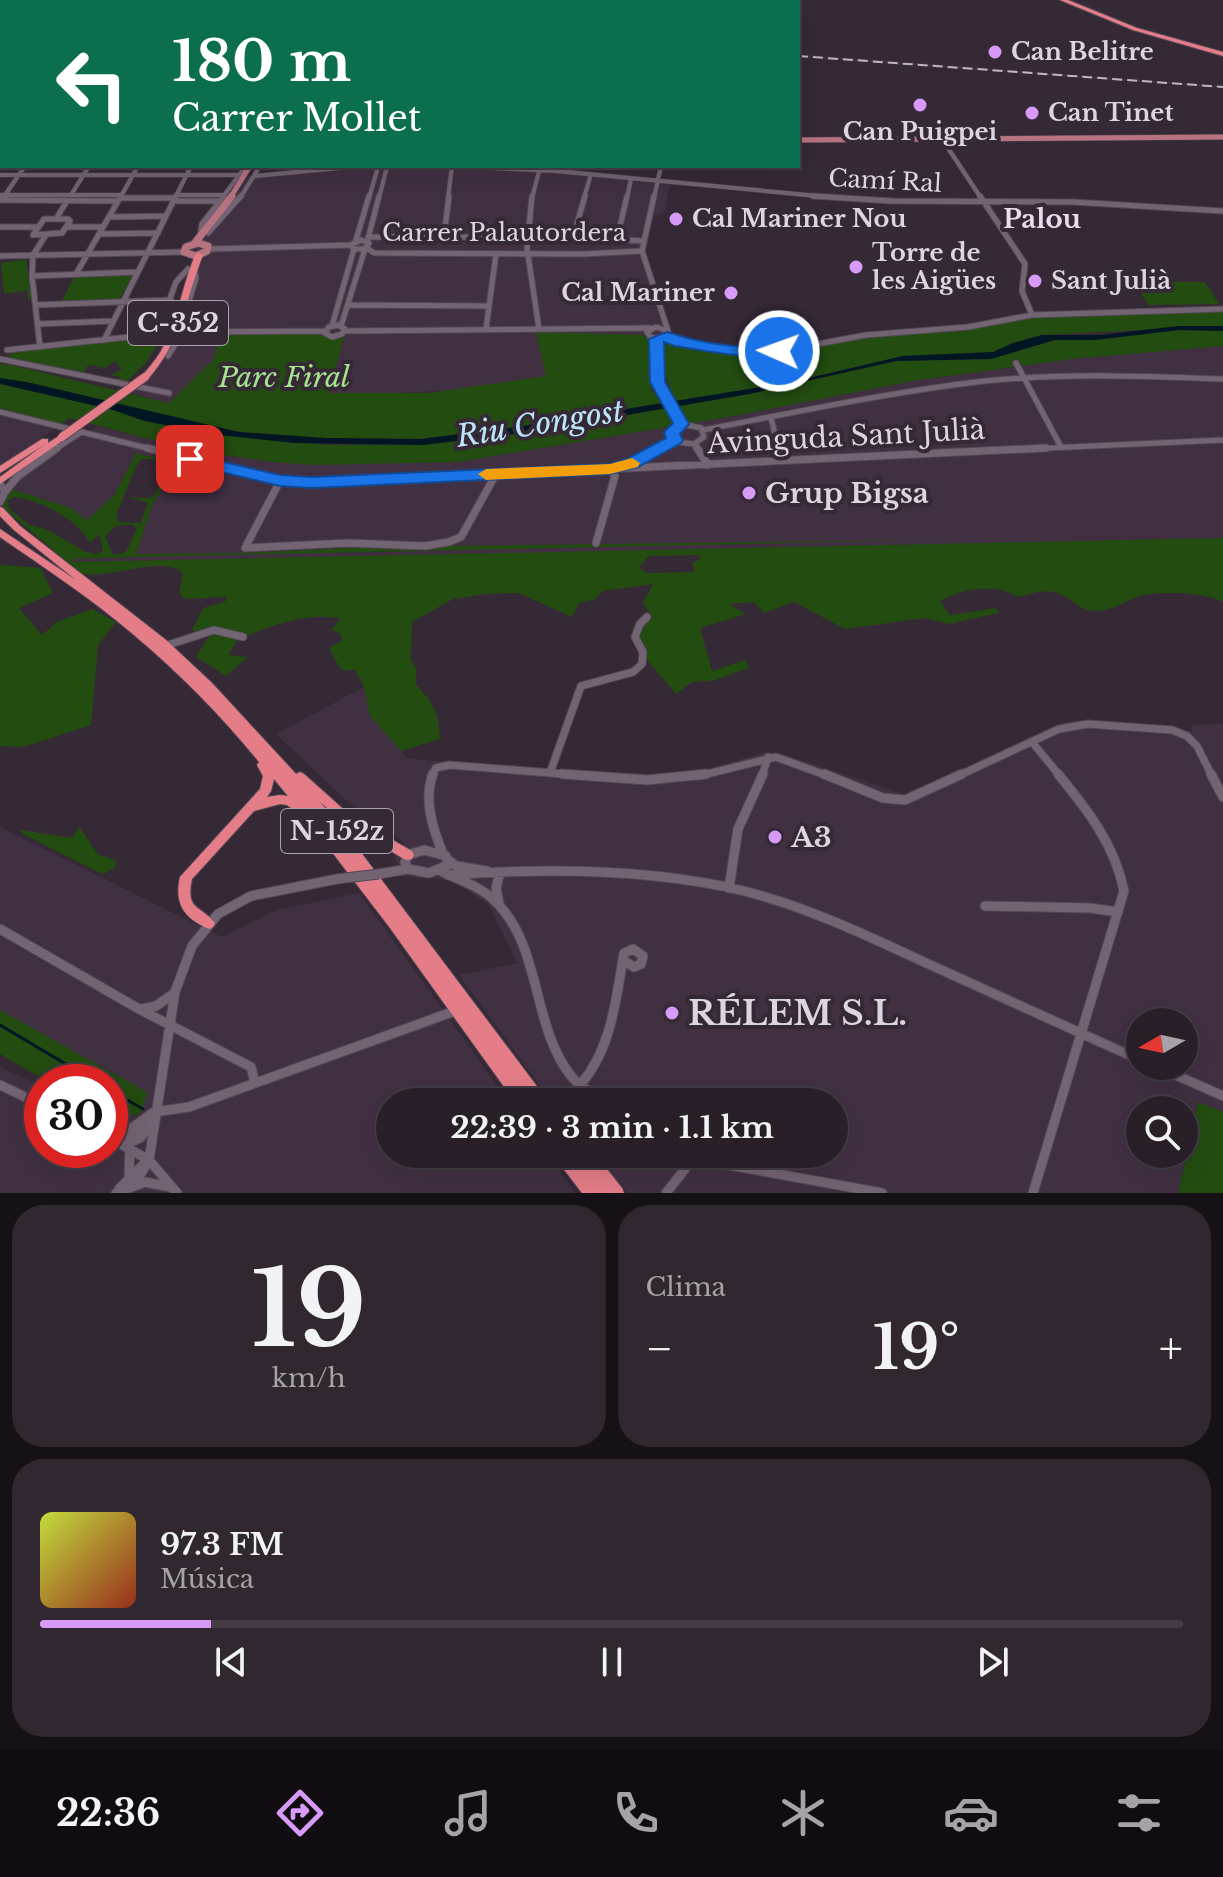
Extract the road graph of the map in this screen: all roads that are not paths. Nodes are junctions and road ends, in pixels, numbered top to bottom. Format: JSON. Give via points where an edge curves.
{"nodes":[{"id":1,"x":1063,"y":0,"type":"edge"},
{"id":2,"x":1071,"y":0,"type":"edge"},
{"id":3,"x":1223,"y":52,"type":"edge"},
{"id":4,"x":1223,"y":137,"type":"edge"},
{"id":5,"x":942,"y":139,"type":"junction"},
{"id":6,"x":800,"y":140,"type":"edge"},
{"id":7,"x":24,"y":168,"type":"edge"},
{"id":8,"x":88,"y":168,"type":"edge"},
{"id":9,"x":137,"y":168,"type":"edge"},
{"id":10,"x":190,"y":168,"type":"edge"},
{"id":11,"x":213,"y":168,"type":"edge"},
{"id":12,"x":250,"y":168,"type":"edge"},
{"id":13,"x":252,"y":168,"type":"edge"},
{"id":14,"x":253,"y":168,"type":"edge"},
{"id":15,"x":312,"y":168,"type":"edge"},
{"id":16,"x":377,"y":168,"type":"edge"},
{"id":17,"x":388,"y":168,"type":"edge"},
{"id":18,"x":451,"y":168,"type":"edge"},
{"id":19,"x":540,"y":168,"type":"edge"},
{"id":20,"x":660,"y":168,"type":"edge"},
{"id":21,"x":591,"y":174,"type":"junction"},
{"id":22,"x":0,"y":175,"type":"edge"},
{"id":23,"x":19,"y":175,"type":"junction"},
{"id":24,"x":83,"y":175,"type":"junction"},
{"id":25,"x":133,"y":175,"type":"junction"},
{"id":26,"x":187,"y":175,"type":"junction"},
{"id":27,"x":210,"y":175,"type":"junction"},
{"id":28,"x":240,"y":175,"type":"junction"},
{"id":29,"x":255,"y":176,"type":"junction"},
{"id":30,"x":631,"y":179,"type":"junction"},
{"id":31,"x":656,"y":182,"type":"junction"},
{"id":32,"x":225,"y":195,"type":"junction"},
{"id":33,"x":69,"y":198,"type":"junction"},
{"id":34,"x":120,"y":198,"type":"junction"},
{"id":35,"x":175,"y":198,"type":"junction"},
{"id":36,"x":1,"y":199,"type":"edge"},
{"id":37,"x":221,"y":201,"type":"junction"},
{"id":38,"x":984,"y":203,"type":"junction"},
{"id":39,"x":1223,"y":211,"type":"edge"},
{"id":40,"x":166,"y":216,"type":"junction"},
{"id":41,"x":109,"y":217,"type":"junction"},
{"id":42,"x":56,"y":219,"type":"junction"},
{"id":43,"x":0,"y":227,"type":"edge"},
{"id":44,"x":36,"y":227,"type":"junction"},
{"id":45,"x":66,"y":227,"type":"junction"},
{"id":46,"x":103,"y":227,"type":"junction"},
{"id":47,"x":158,"y":233,"type":"junction"},
{"id":48,"x":99,"y":234,"type":"junction"},
{"id":49,"x":46,"y":235,"type":"junction"},
{"id":50,"x":444,"y":236,"type":"junction"},
{"id":51,"x":524,"y":237,"type":"junction"},
{"id":52,"x":573,"y":237,"type":"junction"},
{"id":53,"x":617,"y":239,"type":"junction"},
{"id":54,"x":205,"y":241,"type":"junction"},
{"id":55,"x":368,"y":241,"type":"junction"},
{"id":56,"x":644,"y":241,"type":"junction"},
{"id":57,"x":354,"y":245,"type":"junction"},
{"id":58,"x":148,"y":251,"type":"junction"},
{"id":59,"x":642,"y":251,"type":"junction"},
{"id":60,"x":88,"y":253,"type":"junction"},
{"id":61,"x":374,"y":253,"type":"junction"},
{"id":62,"x":496,"y":254,"type":"junction"},
{"id":63,"x":526,"y":254,"type":"junction"},
{"id":64,"x":33,"y":255,"type":"junction"},
{"id":65,"x":0,"y":256,"type":"edge"},
{"id":66,"x":192,"y":256,"type":"junction"},
{"id":67,"x":362,"y":259,"type":"junction"},
{"id":68,"x":138,"y":272,"type":"junction"},
{"id":69,"x":76,"y":274,"type":"junction"},
{"id":70,"x":32,"y":276,"type":"junction"},
{"id":71,"x":171,"y":300,"type":"junction"},
{"id":72,"x":123,"y":301,"type":"junction"},
{"id":73,"x":35,"y":305,"type":"junction"},
{"id":74,"x":348,"y":305,"type":"junction"},
{"id":75,"x":489,"y":306,"type":"junction"},
{"id":76,"x":1223,"y":309,"type":"edge"},
{"id":77,"x":1032,"y":315,"type":"junction"},
{"id":78,"x":113,"y":321,"type":"junction"},
{"id":79,"x":663,"y":323,"type":"junction"},
{"id":80,"x":37,"y":324,"type":"junction"},
{"id":81,"x":332,"y":326,"type":"junction"},
{"id":82,"x":343,"y":328,"type":"junction"},
{"id":83,"x":486,"y":329,"type":"junction"},
{"id":84,"x":539,"y":329,"type":"junction"},
{"id":85,"x":651,"y":329,"type":"junction"},
{"id":86,"x":325,"y":331,"type":"junction"},
{"id":87,"x":179,"y":332,"type":"junction"},
{"id":88,"x":667,"y":334,"type":"junction"},
{"id":89,"x":656,"y":339,"type":"junction"},
{"id":90,"x":104,"y":340,"type":"junction"},
{"id":91,"x":40,"y":347,"type":"junction"},
{"id":92,"x":4,"y":354,"type":"edge"},
{"id":93,"x":168,"y":356,"type":"joint"},
{"id":94,"x":1016,"y":363,"type":"dead end"},
{"id":95,"x":144,"y":375,"type":"junction"},
{"id":96,"x":1026,"y":378,"type":"junction"},
{"id":97,"x":1223,"y":379,"type":"edge"},
{"id":98,"x":169,"y":393,"type":"dead end"},
{"id":99,"x":0,"y":412,"type":"edge"},
{"id":100,"x":771,"y":418,"type":"junction"},
{"id":101,"x":681,"y":423,"type":"junction"},
{"id":102,"x":703,"y":430,"type":"junction"},
{"id":103,"x":80,"y":433,"type":"junction"},
{"id":104,"x":60,"y":437,"type":"junction"},
{"id":105,"x":675,"y":440,"type":"junction"},
{"id":106,"x":1223,"y":440,"type":"edge"},
{"id":107,"x":694,"y":444,"type":"junction"},
{"id":108,"x":1061,"y":447,"type":"junction"},
{"id":109,"x":781,"y":461,"type":"junction"},
{"id":110,"x":708,"y":465,"type":"junction"},
{"id":111,"x":16,"y":468,"type":"junction"},
{"id":112,"x":610,"y":469,"type":"junction"},
{"id":113,"x":496,"y":474,"type":"junction"},
{"id":114,"x":0,"y":478,"type":"edge"},
{"id":115,"x":280,"y":481,"type":"junction"},
{"id":116,"x":5,"y":492,"type":"junction"},
{"id":117,"x":0,"y":502,"type":"edge"},
{"id":118,"x":0,"y":510,"type":"edge"},
{"id":119,"x":0,"y":525,"type":"edge"},
{"id":120,"x":0,"y":535,"type":"edge"},
{"id":121,"x":19,"y":541,"type":"junction"},
{"id":122,"x":596,"y":543,"type":"dead end"},
{"id":123,"x":61,"y":574,"type":"junction"},
{"id":124,"x":98,"y":591,"type":"junction"},
{"id":125,"x":647,"y":617,"type":"dead end"},
{"id":126,"x":243,"y":637,"type":"dead end"},
{"id":127,"x":165,"y":646,"type":"junction"},
{"id":128,"x":244,"y":737,"type":"junction"},
{"id":129,"x":1032,"y":742,"type":"junction"},
{"id":130,"x":768,"y":757,"type":"junction"},
{"id":131,"x":289,"y":773,"type":"junction"},
{"id":132,"x":550,"y":773,"type":"junction"},
{"id":133,"x":1223,"y":797,"type":"edge"},
{"id":134,"x":244,"y":815,"type":"junction"},
{"id":135,"x":320,"y":827,"type":"junction"},
{"id":136,"x":433,"y":831,"type":"junction"},
{"id":137,"x":424,"y":850,"type":"junction"},
{"id":138,"x":408,"y":855,"type":"junction"},
{"id":139,"x":445,"y":857,"type":"junction"},
{"id":140,"x":408,"y":869,"type":"junction"},
{"id":141,"x":489,"y":872,"type":"junction"},
{"id":142,"x":500,"y":872,"type":"junction"},
{"id":143,"x":444,"y":873,"type":"junction"},
{"id":144,"x":729,"y":888,"type":"junction"},
{"id":145,"x":499,"y":904,"type":"junction"},
{"id":146,"x":985,"y":906,"type":"dead end"},
{"id":147,"x":1118,"y":912,"type":"junction"},
{"id":148,"x":209,"y":923,"type":"junction"},
{"id":149,"x":0,"y":929,"type":"edge"},
{"id":150,"x":623,"y":960,"type":"junction"},
{"id":151,"x":634,"y":967,"type":"junction"},
{"id":152,"x":622,"y":975,"type":"junction"},
{"id":153,"x":175,"y":992,"type":"junction"},
{"id":154,"x":139,"y":1009,"type":"junction"},
{"id":155,"x":455,"y":1011,"type":"junction"},
{"id":156,"x":170,"y":1025,"type":"junction"},
{"id":157,"x":1082,"y":1034,"type":"junction"},
{"id":158,"x":1126,"y":1054,"type":"edge"},
{"id":159,"x":1187,"y":1080,"type":"edge"},
{"id":160,"x":255,"y":1083,"type":"junction"},
{"id":161,"x":0,"y":1085,"type":"edge"},
{"id":162,"x":580,"y":1085,"type":"junction"},
{"id":163,"x":513,"y":1088,"type":"edge"},
{"id":164,"x":530,"y":1088,"type":"edge"},
{"id":165,"x":584,"y":1088,"type":"edge"},
{"id":166,"x":24,"y":1096,"type":"edge"},
{"id":167,"x":1223,"y":1096,"type":"edge"},
{"id":168,"x":149,"y":1119,"type":"junction"},
{"id":169,"x":128,"y":1128,"type":"edge"},
{"id":170,"x":128,"y":1144,"type":"edge"},
{"id":171,"x":128,"y":1145,"type":"edge"},
{"id":172,"x":128,"y":1149,"type":"edge"},
{"id":173,"x":149,"y":1160,"type":"junction"},
{"id":174,"x":578,"y":1168,"type":"edge"},
{"id":175,"x":582,"y":1168,"type":"edge"},
{"id":176,"x":597,"y":1168,"type":"edge"},
{"id":177,"x":685,"y":1168,"type":"edge"},
{"id":178,"x":745,"y":1168,"type":"edge"},
{"id":179,"x":131,"y":1181,"type":"junction"},
{"id":180,"x":175,"y":1190,"type":"edge"},
{"id":181,"x":116,"y":1193,"type":"edge"},
{"id":182,"x":588,"y":1193,"type":"edge"},
{"id":183,"x":607,"y":1193,"type":"edge"},
{"id":184,"x":617,"y":1193,"type":"edge"},
{"id":185,"x":666,"y":1193,"type":"edge"},
{"id":186,"x":882,"y":1193,"type":"edge"},
{"id":187,"x":1033,"y":1193,"type":"edge"}],
"edges":[{"from":1,"to":3,"type":"highway","via":[[1135,29]]},
{"from":2,"to":3,"type":"highway"},
{"from":4,"to":5,"type":"main road"},
{"from":5,"to":6,"type":"main road"},
{"from":5,"to":38,"type":"street"},
{"from":7,"to":23,"type":"street"},
{"from":8,"to":24,"type":"street"},
{"from":9,"to":25,"type":"street"},
{"from":10,"to":26,"type":"street"},
{"from":11,"to":27,"type":"street"},
{"from":12,"to":28,"type":"street"},
{"from":13,"to":54,"type":"main road"},
{"from":14,"to":29,"type":"street"},
{"from":15,"to":29,"type":"street"},
{"from":16,"to":57,"type":"street"},
{"from":17,"to":55,"type":"street"},
{"from":18,"to":50,"type":"street"},
{"from":19,"to":21,"type":"street","name":"Camí Ral"},
{"from":19,"to":51,"type":"street"},
{"from":20,"to":31,"type":"street"},
{"from":21,"to":30,"type":"street","name":"Camí Ral"},
{"from":21,"to":52,"type":"street"},
{"from":22,"to":23,"type":"street"},
{"from":23,"to":24,"type":"street"},
{"from":23,"to":36,"type":"street"},
{"from":24,"to":25,"type":"street"},
{"from":24,"to":33,"type":"street"},
{"from":25,"to":26,"type":"street"},
{"from":25,"to":34,"type":"street"},
{"from":26,"to":27,"type":"street"},
{"from":26,"to":35,"type":"street"},
{"from":27,"to":28,"type":"street"},
{"from":28,"to":32,"type":"street"},
{"from":29,"to":54,"type":"street"},
{"from":30,"to":31,"type":"street","name":"Camí Ral"},
{"from":30,"to":53,"type":"street"},
{"from":31,"to":38,"type":"street","name":"Camí Ral","via":[[870,200]]},
{"from":31,"to":56,"type":"street"},
{"from":32,"to":35,"type":"street"},
{"from":32,"to":37,"type":"street"},
{"from":33,"to":34,"type":"street"},
{"from":33,"to":36,"type":"street"},
{"from":33,"to":42,"type":"street"},
{"from":34,"to":35,"type":"street"},
{"from":34,"to":41,"type":"street"},
{"from":35,"to":37,"type":"street"},
{"from":35,"to":40,"type":"street"},
{"from":37,"to":54,"type":"street","via":[[202,224]]},
{"from":38,"to":39,"type":"street","name":"Camí Ral"},
{"from":38,"to":77,"type":"street","via":[[1025,264],[1021,276],[1025,305]]},
{"from":40,"to":41,"type":"street"},
{"from":40,"to":47,"type":"street"},
{"from":41,"to":46,"type":"street"},
{"from":42,"to":44,"type":"street","via":[[40,221]]},
{"from":42,"to":45,"type":"street","via":[[70,221]]},
{"from":43,"to":44,"type":"street"},
{"from":44,"to":49,"type":"street","via":[[33,235]]},
{"from":45,"to":46,"type":"street"},
{"from":45,"to":49,"type":"street","via":[[62,233]]},
{"from":46,"to":48,"type":"street"},
{"from":47,"to":48,"type":"street"},
{"from":47,"to":58,"type":"street"},
{"from":48,"to":60,"type":"street"},
{"from":49,"to":64,"type":"street"},
{"from":50,"to":51,"type":"street"},
{"from":50,"to":55,"type":"street","via":[[378,236]]},
{"from":51,"to":52,"type":"street"},
{"from":51,"to":63,"type":"street"},
{"from":52,"to":53,"type":"street"},
{"from":53,"to":56,"type":"street"},
{"from":54,"to":57,"type":"street"},
{"from":54,"to":66,"type":"main road"},
{"from":54,"to":66,"type":"main road"},
{"from":55,"to":57,"type":"street"},
{"from":55,"to":61,"type":"street","name":"Carrer Palautordera"},
{"from":55,"to":67,"type":"street"},
{"from":56,"to":59,"type":"street"},
{"from":57,"to":81,"type":"street"},
{"from":58,"to":60,"type":"street"},
{"from":58,"to":66,"type":"street"},
{"from":58,"to":68,"type":"street"},
{"from":59,"to":63,"type":"street","name":"Carrer Palautordera"},
{"from":59,"to":79,"type":"street"},
{"from":60,"to":64,"type":"street"},
{"from":60,"to":69,"type":"street"},
{"from":61,"to":62,"type":"street","name":"Carrer Palautordera"},
{"from":61,"to":67,"type":"street"},
{"from":62,"to":63,"type":"street","name":"Carrer Palautordera"},
{"from":62,"to":75,"type":"street"},
{"from":63,"to":84,"type":"street"},
{"from":64,"to":65,"type":"street"},
{"from":64,"to":70,"type":"street"},
{"from":66,"to":71,"type":"street"},
{"from":66,"to":87,"type":"street","via":[[196,278]]},
{"from":66,"to":95,"type":"highway","number":"C-352","via":[[164,342]]},
{"from":67,"to":74,"type":"street"},
{"from":68,"to":69,"type":"street"},
{"from":68,"to":72,"type":"street"},
{"from":69,"to":70,"type":"street"},
{"from":70,"to":73,"type":"street"},
{"from":71,"to":72,"type":"street"},
{"from":71,"to":90,"type":"street","via":[[158,334]]},
{"from":72,"to":73,"type":"street"},
{"from":72,"to":78,"type":"street"},
{"from":73,"to":80,"type":"street"},
{"from":74,"to":75,"type":"street"},
{"from":74,"to":82,"type":"street"},
{"from":75,"to":83,"type":"street"},
{"from":76,"to":77,"type":"street"},
{"from":77,"to":88,"type":"street","via":[[769,353],[675,342]]},
{"from":78,"to":80,"type":"street"},
{"from":78,"to":90,"type":"street"},
{"from":79,"to":85,"type":"street"},
{"from":79,"to":88,"type":"street"},
{"from":80,"to":91,"type":"street"},
{"from":81,"to":82,"type":"street"},
{"from":81,"to":86,"type":"street"},
{"from":82,"to":83,"type":"street"},
{"from":82,"to":86,"type":"street","via":[[332,337]]},
{"from":83,"to":84,"type":"street"},
{"from":84,"to":85,"type":"street"},
{"from":85,"to":88,"type":"street"},
{"from":85,"to":89,"type":"street","via":[[650,337]]},
{"from":86,"to":87,"type":"street"},
{"from":87,"to":93,"type":"street"},
{"from":88,"to":89,"type":"street"},
{"from":89,"to":101,"type":"street","via":[[659,386]]},
{"from":90,"to":91,"type":"street"},
{"from":91,"to":92,"type":"street"},
{"from":92,"to":98,"type":"street"},
{"from":93,"to":95,"type":"highway"},
{"from":94,"to":96,"type":"street"},
{"from":95,"to":104,"type":"highway","number":"C-352","bridge":true},
{"from":96,"to":97,"type":"street"},
{"from":96,"to":100,"type":"street","via":[[904,392]]},
{"from":96,"to":108,"type":"street"},
{"from":99,"to":103,"type":"street","name":"Avinguda Sant Julià"},
{"from":100,"to":102,"type":"street"},
{"from":100,"to":109,"type":"street"},
{"from":101,"to":102,"type":"street"},
{"from":101,"to":105,"type":"street","via":[[672,432]]},
{"from":102,"to":107,"type":"street","via":[[704,437]]},
{"from":103,"to":111,"type":"street","via":[[34,466]]},
{"from":103,"to":115,"type":"street","name":"Avinguda Sant Julià"},
{"from":104,"to":111,"type":"highway"},
{"from":104,"to":114,"type":"highway"},
{"from":105,"to":107,"type":"street"},
{"from":105,"to":112,"type":"street"},
{"from":106,"to":108,"type":"street","name":"Avinguda Sant Julià"},
{"from":107,"to":110,"type":"street"},
{"from":108,"to":109,"type":"street","name":"Avinguda Sant Julià"},
{"from":109,"to":110,"type":"street","name":"Avinguda Sant Julià"},
{"from":110,"to":112,"type":"street","name":"Avinguda Sant Julià"},
{"from":111,"to":114,"type":"highway"},
{"from":111,"to":116,"type":"street"},
{"from":112,"to":113,"type":"street","name":"Avinguda Sant Julià"},
{"from":112,"to":122,"type":"street","via":[[615,476]]},
{"from":113,"to":115,"type":"street","name":"Avinguda Sant Julià"},
{"from":113,"to":115,"type":"street","via":[[461,537],[452,542],[245,548]]},
{"from":114,"to":116,"type":"street"},
{"from":116,"to":117,"type":"street"},
{"from":118,"to":124,"type":"highway","number":"N-152z"},
{"from":119,"to":121,"type":"highway"},
{"from":120,"to":121,"type":"highway"},
{"from":120,"to":123,"type":"highway","number":"N-152z"},
{"from":121,"to":123,"type":"highway"},
{"from":121,"to":124,"type":"highway"},
{"from":123,"to":128,"type":"highway","number":"N-152z","via":[[155,648]]},
{"from":124,"to":127,"type":"highway","number":"N-152z"},
{"from":125,"to":132,"type":"street","via":[[635,637],[642,664],[633,672],[581,686]]},
{"from":126,"to":127,"type":"street","via":[[228,628],[212,628]]},
{"from":127,"to":131,"type":"highway","number":"N-152z"},
{"from":128,"to":134,"type":"highway","via":[[270,781]]},
{"from":128,"to":135,"type":"highway","number":"N-152z"},
{"from":129,"to":130,"type":"street","via":[[905,800],[883,798],[793,761]]},
{"from":129,"to":133,"type":"street","via":[[1080,724],[1172,730],[1193,741]]},
{"from":129,"to":147,"type":"street","via":[[1079,799],[1111,854],[1124,883]]},
{"from":130,"to":132,"type":"street","via":[[670,780]]},
{"from":130,"to":144,"type":"street","via":[[738,830]]},
{"from":131,"to":138,"type":"highway","via":[[348,820]]},
{"from":131,"to":164,"type":"highway","number":"N-152z"},
{"from":132,"to":136,"type":"street","via":[[436,768],[429,785]]},
{"from":134,"to":135,"type":"highway","via":[[263,802],[285,800]]},
{"from":134,"to":148,"type":"highway","via":[[186,877],[185,906]]},
{"from":135,"to":155,"type":"highway","number":"N-152z"},
{"from":136,"to":137,"type":"street"},
{"from":136,"to":139,"type":"street"},
{"from":137,"to":138,"type":"street"},
{"from":137,"to":139,"type":"street"},
{"from":138,"to":140,"type":"street"},
{"from":139,"to":141,"type":"street","via":[[456,866]]},
{"from":139,"to":143,"type":"street"},
{"from":140,"to":143,"type":"street"},
{"from":140,"to":148,"type":"street","bridge":true,"via":[[251,896]]},
{"from":141,"to":142,"type":"street"},
{"from":141,"to":143,"type":"street"},
{"from":142,"to":144,"type":"street","via":[[659,877]]},
{"from":142,"to":145,"type":"street"},
{"from":143,"to":145,"type":"street"},
{"from":144,"to":157,"type":"street","via":[[833,921]]},
{"from":145,"to":162,"type":"street","via":[[527,958],[558,1058]]},
{"from":146,"to":147,"type":"street"},
{"from":147,"to":157,"type":"street"},
{"from":148,"to":153,"type":"street","via":[[187,956]]},
{"from":149,"to":154,"type":"street"},
{"from":150,"to":151,"type":"street"},
{"from":150,"to":151,"type":"street","via":[[629,949],[641,952],[643,960]]},
{"from":150,"to":152,"type":"street"},
{"from":151,"to":152,"type":"street"},
{"from":152,"to":162,"type":"street","via":[[596,1067]]},
{"from":153,"to":154,"type":"street","via":[[156,1006]]},
{"from":153,"to":156,"type":"street"},
{"from":154,"to":156,"type":"street"},
{"from":155,"to":160,"type":"street"},
{"from":155,"to":163,"type":"highway","number":"N-152z"},
{"from":156,"to":160,"type":"street","via":[[251,1067]]},
{"from":156,"to":168,"type":"street"},
{"from":157,"to":158,"type":"street"},
{"from":157,"to":187,"type":"street"},
{"from":159,"to":167,"type":"street"},
{"from":160,"to":168,"type":"street"},
{"from":161,"to":166,"type":"street"},
{"from":162,"to":165,"type":"street"},
{"from":168,"to":169,"type":"street"},
{"from":168,"to":170,"type":"street","via":[[140,1138]]},
{"from":168,"to":173,"type":"street"},
{"from":171,"to":173,"type":"street"},
{"from":172,"to":179,"type":"street"},
{"from":173,"to":179,"type":"street"},
{"from":173,"to":180,"type":"street"},
{"from":174,"to":182,"type":"highway"},
{"from":175,"to":183,"type":"highway"},
{"from":176,"to":184,"type":"highway"},
{"from":177,"to":185,"type":"street"},
{"from":178,"to":186,"type":"street"},
{"from":179,"to":180,"type":"street"},
{"from":179,"to":181,"type":"street"}]}
